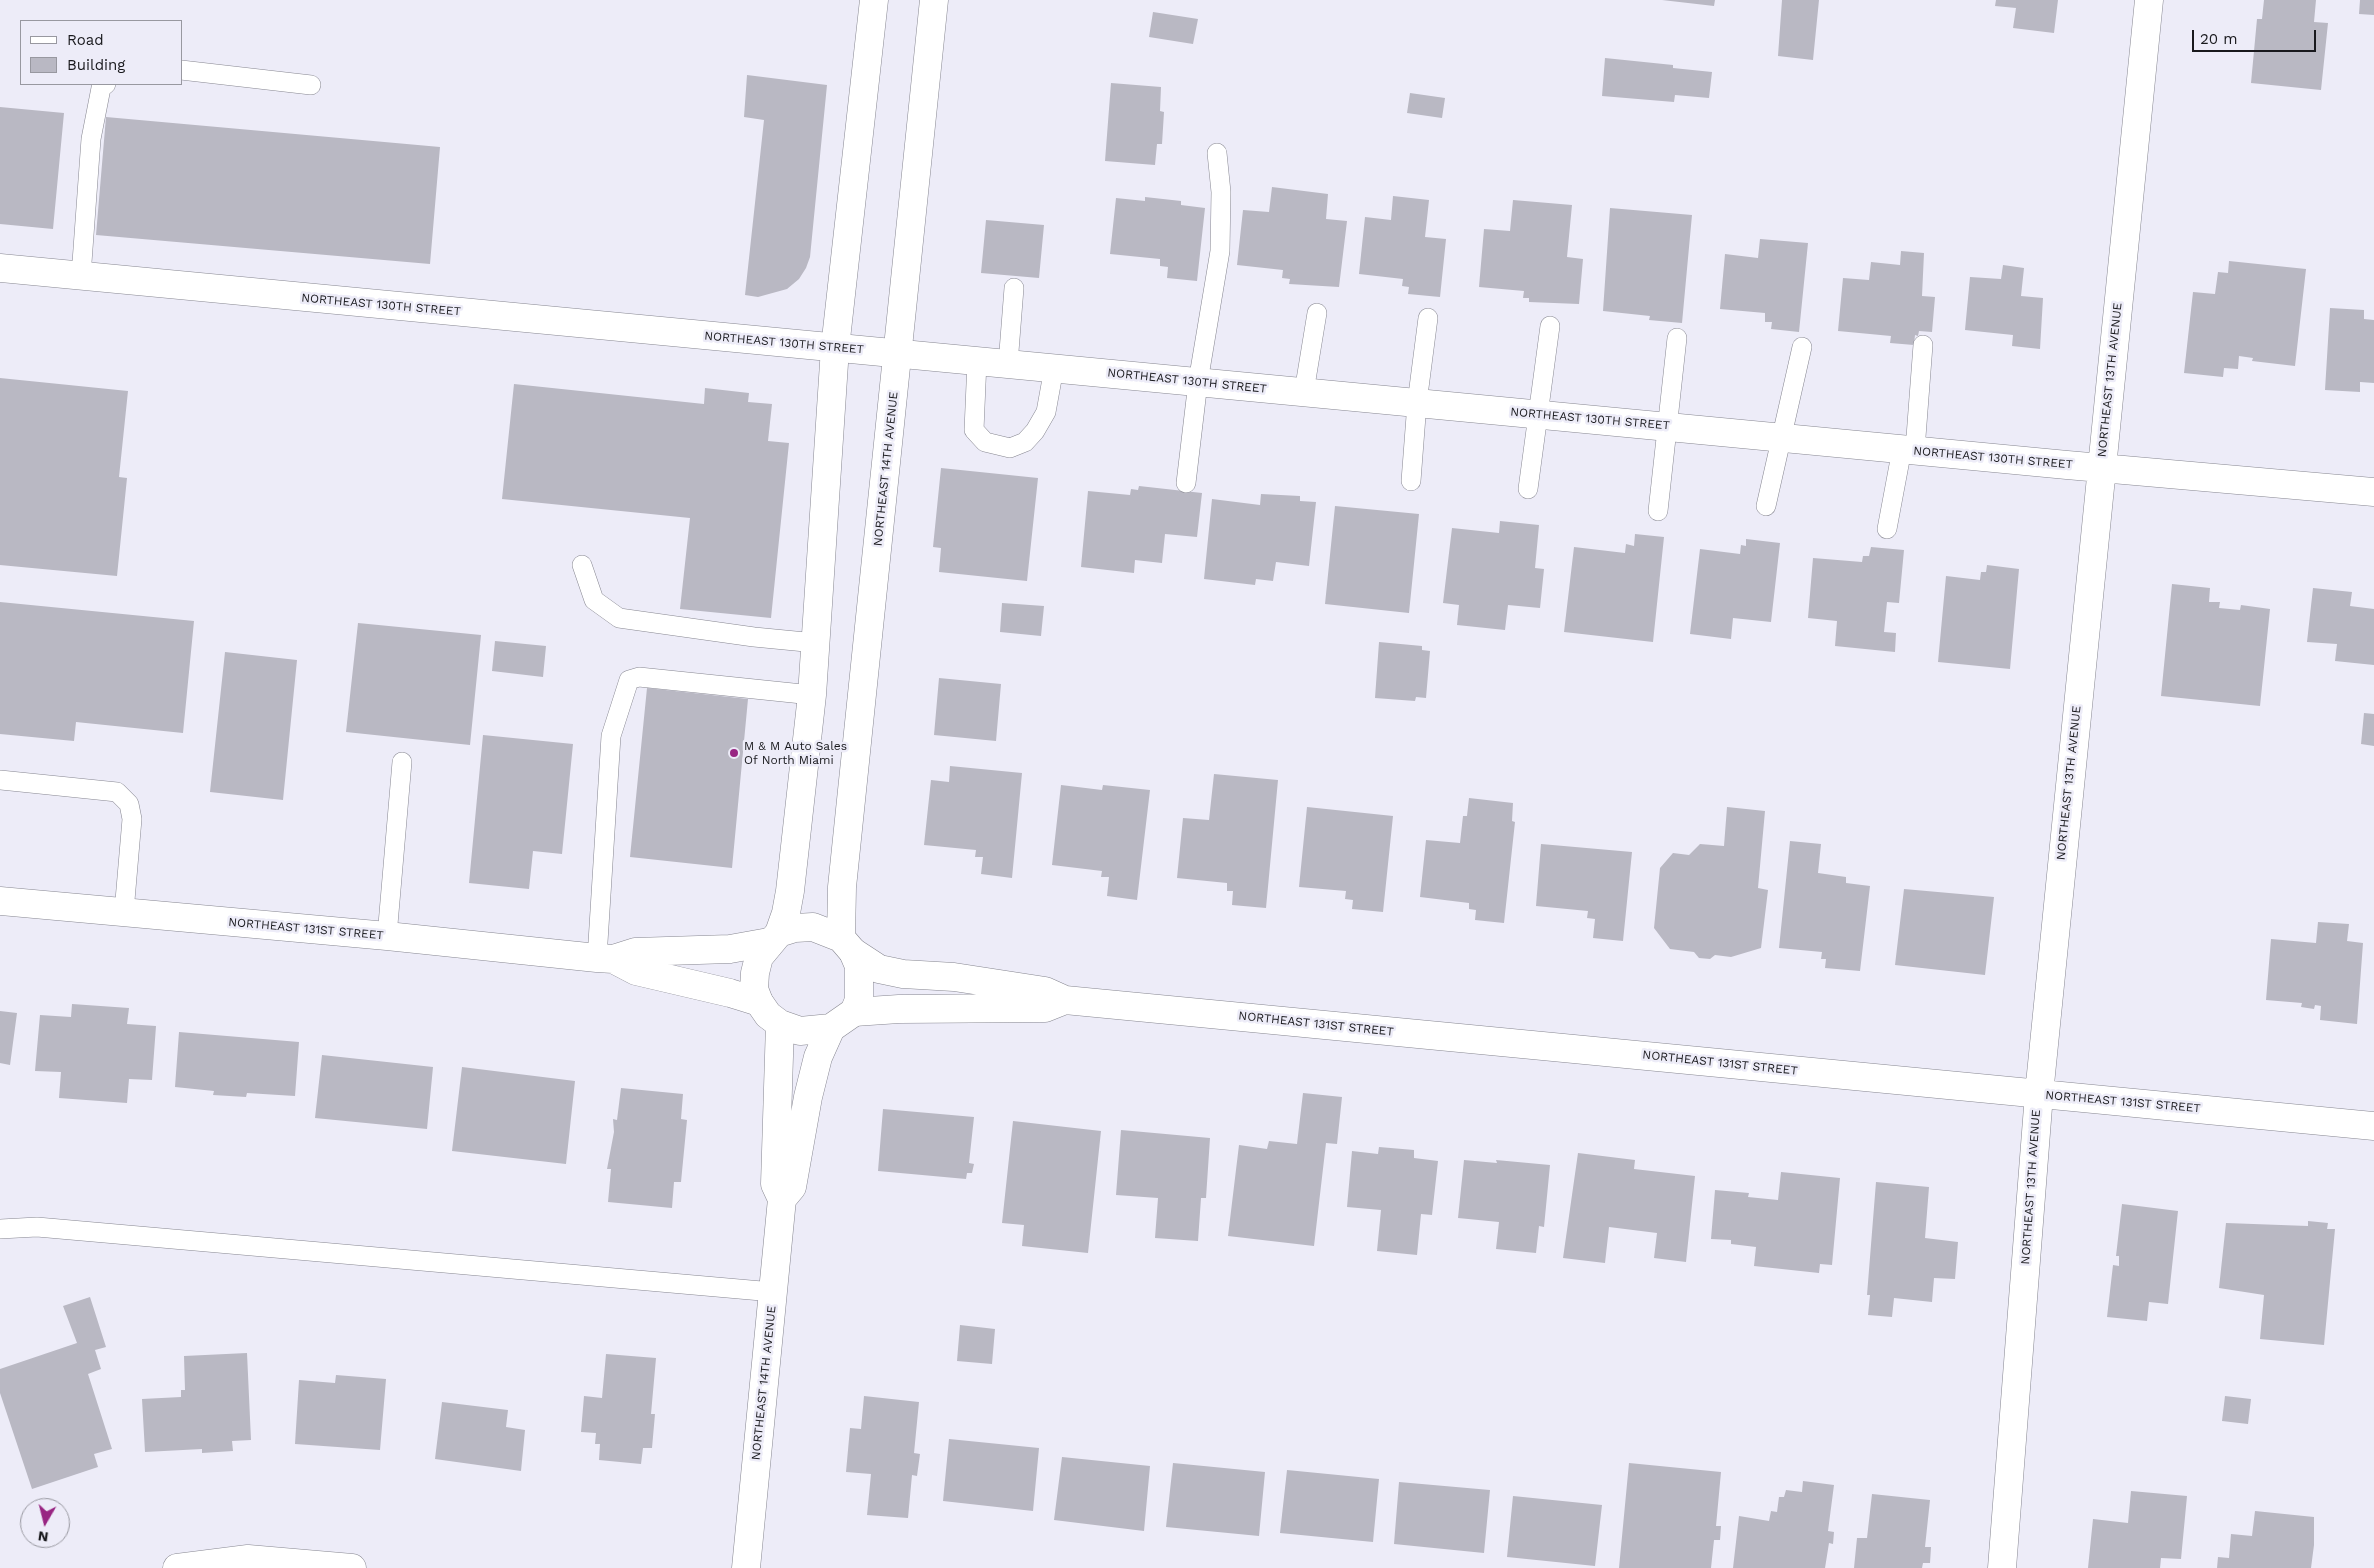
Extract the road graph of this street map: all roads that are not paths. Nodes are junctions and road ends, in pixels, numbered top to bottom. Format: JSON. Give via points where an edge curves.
{"nodes":[{"id":1,"x":874,"y":0,"type":"edge"},
{"id":2,"x":934,"y":0,"type":"edge"},
{"id":3,"x":2150,"y":0,"type":"edge"},
{"id":4,"x":182,"y":70,"type":"edge"},
{"id":5,"x":105,"y":85,"type":"edge"},
{"id":6,"x":310,"y":85,"type":"dead end"},
{"id":7,"x":1217,"y":153,"type":"dead end"},
{"id":8,"x":0,"y":268,"type":"edge"},
{"id":9,"x":81,"y":276,"type":"junction"},
{"id":10,"x":1014,"y":288,"type":"dead end"},
{"id":11,"x":1318,"y":312,"type":"dead end"},
{"id":12,"x":1428,"y":318,"type":"dead end"},
{"id":13,"x":1550,"y":326,"type":"dead end"},
{"id":14,"x":1677,"y":338,"type":"dead end"},
{"id":15,"x":1923,"y":344,"type":"dead end"},
{"id":16,"x":835,"y":348,"type":"junction"},
{"id":17,"x":1802,"y":348,"type":"dead end"},
{"id":18,"x":898,"y":354,"type":"junction"},
{"id":19,"x":976,"y":361,"type":"junction"},
{"id":20,"x":1008,"y":364,"type":"junction"},
{"id":21,"x":1054,"y":368,"type":"junction"},
{"id":22,"x":1198,"y":382,"type":"junction"},
{"id":23,"x":1304,"y":392,"type":"junction"},
{"id":24,"x":1417,"y":403,"type":"junction"},
{"id":25,"x":1537,"y":414,"type":"junction"},
{"id":26,"x":1669,"y":427,"type":"junction"},
{"id":27,"x":1780,"y":438,"type":"junction"},
{"id":28,"x":1909,"y":450,"type":"junction"},
{"id":29,"x":2101,"y":468,"type":"junction"},
{"id":30,"x":1411,"y":481,"type":"dead end"},
{"id":31,"x":1186,"y":483,"type":"dead end"},
{"id":32,"x":1528,"y":489,"type":"dead end"},
{"id":33,"x":2374,"y":492,"type":"edge"},
{"id":34,"x":1766,"y":506,"type":"dead end"},
{"id":35,"x":1658,"y":511,"type":"dead end"},
{"id":36,"x":1888,"y":529,"type":"dead end"},
{"id":37,"x":582,"y":565,"type":"dead end"},
{"id":38,"x":816,"y":643,"type":"junction"},
{"id":39,"x":812,"y":694,"type":"junction"},
{"id":40,"x":402,"y":762,"type":"dead end"},
{"id":41,"x":0,"y":780,"type":"edge"},
{"id":42,"x":0,"y":901,"type":"edge"},
{"id":43,"x":124,"y":912,"type":"junction"},
{"id":44,"x":386,"y":936,"type":"junction"},
{"id":45,"x":774,"y":938,"type":"junction"},
{"id":46,"x":847,"y":945,"type":"junction"},
{"id":47,"x":605,"y":958,"type":"junction"},
{"id":48,"x":1065,"y":1000,"type":"junction"},
{"id":49,"x":759,"y":1002,"type":"junction"},
{"id":50,"x":854,"y":1012,"type":"junction"},
{"id":51,"x":780,"y":1024,"type":"junction"},
{"id":52,"x":831,"y":1028,"type":"junction"},
{"id":53,"x":2038,"y":1094,"type":"junction"},
{"id":54,"x":2374,"y":1126,"type":"edge"},
{"id":55,"x":782,"y":1199,"type":"junction"},
{"id":56,"x":0,"y":1229,"type":"edge"},
{"id":57,"x":773,"y":1292,"type":"junction"},
{"id":58,"x":177,"y":1568,"type":"edge"},
{"id":59,"x":352,"y":1568,"type":"edge"},
{"id":60,"x":746,"y":1568,"type":"edge"},
{"id":61,"x":2002,"y":1568,"type":"edge"}],
"edges":[{"from":1,"to":16,"type":"street"},
{"from":2,"to":18,"type":"street","name":"NORTHEAST 14TH AVENUE"},
{"from":3,"to":29,"type":"street","name":"NORTHEAST 13TH AVENUE"},
{"from":4,"to":6,"type":"lane"},
{"from":5,"to":9,"type":"lane","via":[[101,88],[91,139]]},
{"from":7,"to":22,"type":"lane","via":[[1221,192],[1220,251]]},
{"from":8,"to":9,"type":"street","name":"NORTHEAST 130TH STREET"},
{"from":9,"to":16,"type":"street","name":"NORTHEAST 130TH STREET"},
{"from":10,"to":20,"type":"lane"},
{"from":11,"to":23,"type":"lane"},
{"from":12,"to":24,"type":"lane"},
{"from":13,"to":25,"type":"lane"},
{"from":14,"to":26,"type":"lane"},
{"from":15,"to":28,"type":"lane"},
{"from":16,"to":18,"type":"street","name":"NORTHEAST 130TH STREET"},
{"from":16,"to":38,"type":"street"},
{"from":17,"to":27,"type":"lane"},
{"from":18,"to":19,"type":"street","name":"NORTHEAST 130TH STREET"},
{"from":18,"to":46,"type":"street","name":"NORTHEAST 14TH AVENUE","via":[[842,887]]},
{"from":19,"to":20,"type":"street","name":"NORTHEAST 130TH STREET"},
{"from":19,"to":21,"type":"lane","via":[[974,430],[985,442],[1010,448],[1025,442],[1046,412]]},
{"from":20,"to":21,"type":"street","name":"NORTHEAST 130TH STREET"},
{"from":21,"to":22,"type":"street","name":"NORTHEAST 130TH STREET"},
{"from":22,"to":23,"type":"street","name":"NORTHEAST 130TH STREET"},
{"from":22,"to":31,"type":"lane"},
{"from":23,"to":24,"type":"street","name":"NORTHEAST 130TH STREET"},
{"from":24,"to":25,"type":"street","name":"NORTHEAST 130TH STREET"},
{"from":24,"to":30,"type":"lane"},
{"from":25,"to":26,"type":"street","name":"NORTHEAST 130TH STREET"},
{"from":25,"to":32,"type":"lane"},
{"from":26,"to":27,"type":"street","name":"NORTHEAST 130TH STREET"},
{"from":26,"to":35,"type":"lane"},
{"from":27,"to":28,"type":"street","name":"NORTHEAST 130TH STREET"},
{"from":27,"to":34,"type":"lane"},
{"from":28,"to":29,"type":"street","name":"NORTHEAST 130TH STREET"},
{"from":28,"to":36,"type":"lane"},
{"from":29,"to":33,"type":"street","name":"NORTHEAST 130TH STREET"},
{"from":29,"to":53,"type":"street","name":"NORTHEAST 13TH AVENUE"},
{"from":37,"to":38,"type":"lane","via":[[594,600],[619,618]]},
{"from":38,"to":39,"type":"street"},
{"from":39,"to":45,"type":"street","via":[[790,891],[786,913]]},
{"from":39,"to":47,"type":"lane","via":[[639,676],[629,680],[611,736]]},
{"from":40,"to":44,"type":"lane"},
{"from":41,"to":43,"type":"lane","via":[[117,792],[130,804],[132,819]]},
{"from":42,"to":43,"type":"street","name":"NORTHEAST 131ST STREET"},
{"from":43,"to":44,"type":"street","name":"NORTHEAST 131ST STREET"},
{"from":44,"to":47,"type":"street","name":"NORTHEAST 131ST STREET"},
{"from":45,"to":46,"type":"street","via":[[795,928],[812,927]]},
{"from":45,"to":47,"type":"street","name":"NORTHEAST 131ST STREET","via":[[730,949],[635,952]]},
{"from":45,"to":49,"type":"street","via":[[759,956],[755,973],[754,989]]},
{"from":46,"to":48,"type":"street","name":"NORTHEAST 131ST STREET","via":[[879,969],[1045,990]]},
{"from":46,"to":50,"type":"street","via":[[859,966],[859,1000]]},
{"from":47,"to":49,"type":"street","name":"NORTHEAST 131ST STREET","via":[[636,971],[730,992]]},
{"from":48,"to":50,"type":"street","name":"NORTHEAST 131ST STREET","via":[[1045,1008]]},
{"from":48,"to":53,"type":"street","name":"NORTHEAST 131ST STREET"},
{"from":49,"to":51,"type":"street"},
{"from":50,"to":52,"type":"street"},
{"from":51,"to":52,"type":"street","via":[[800,1031]]},
{"from":51,"to":55,"type":"street","name":"NORTHEAST 14TH AVENUE","via":[[775,1184]]},
{"from":52,"to":55,"type":"street","name":"NORTHEAST 14TH AVENUE","via":[[818,1057],[808,1097],[792,1187]]},
{"from":53,"to":54,"type":"street","name":"NORTHEAST 131ST STREET"},
{"from":53,"to":61,"type":"street","name":"NORTHEAST 13TH AVENUE"},
{"from":55,"to":57,"type":"street","name":"NORTHEAST 14TH AVENUE"},
{"from":56,"to":57,"type":"lane","via":[[47,1228]]},
{"from":57,"to":60,"type":"street","name":"NORTHEAST 14TH AVENUE"},
{"from":58,"to":59,"type":"street","via":[[248,1560]]}]}
